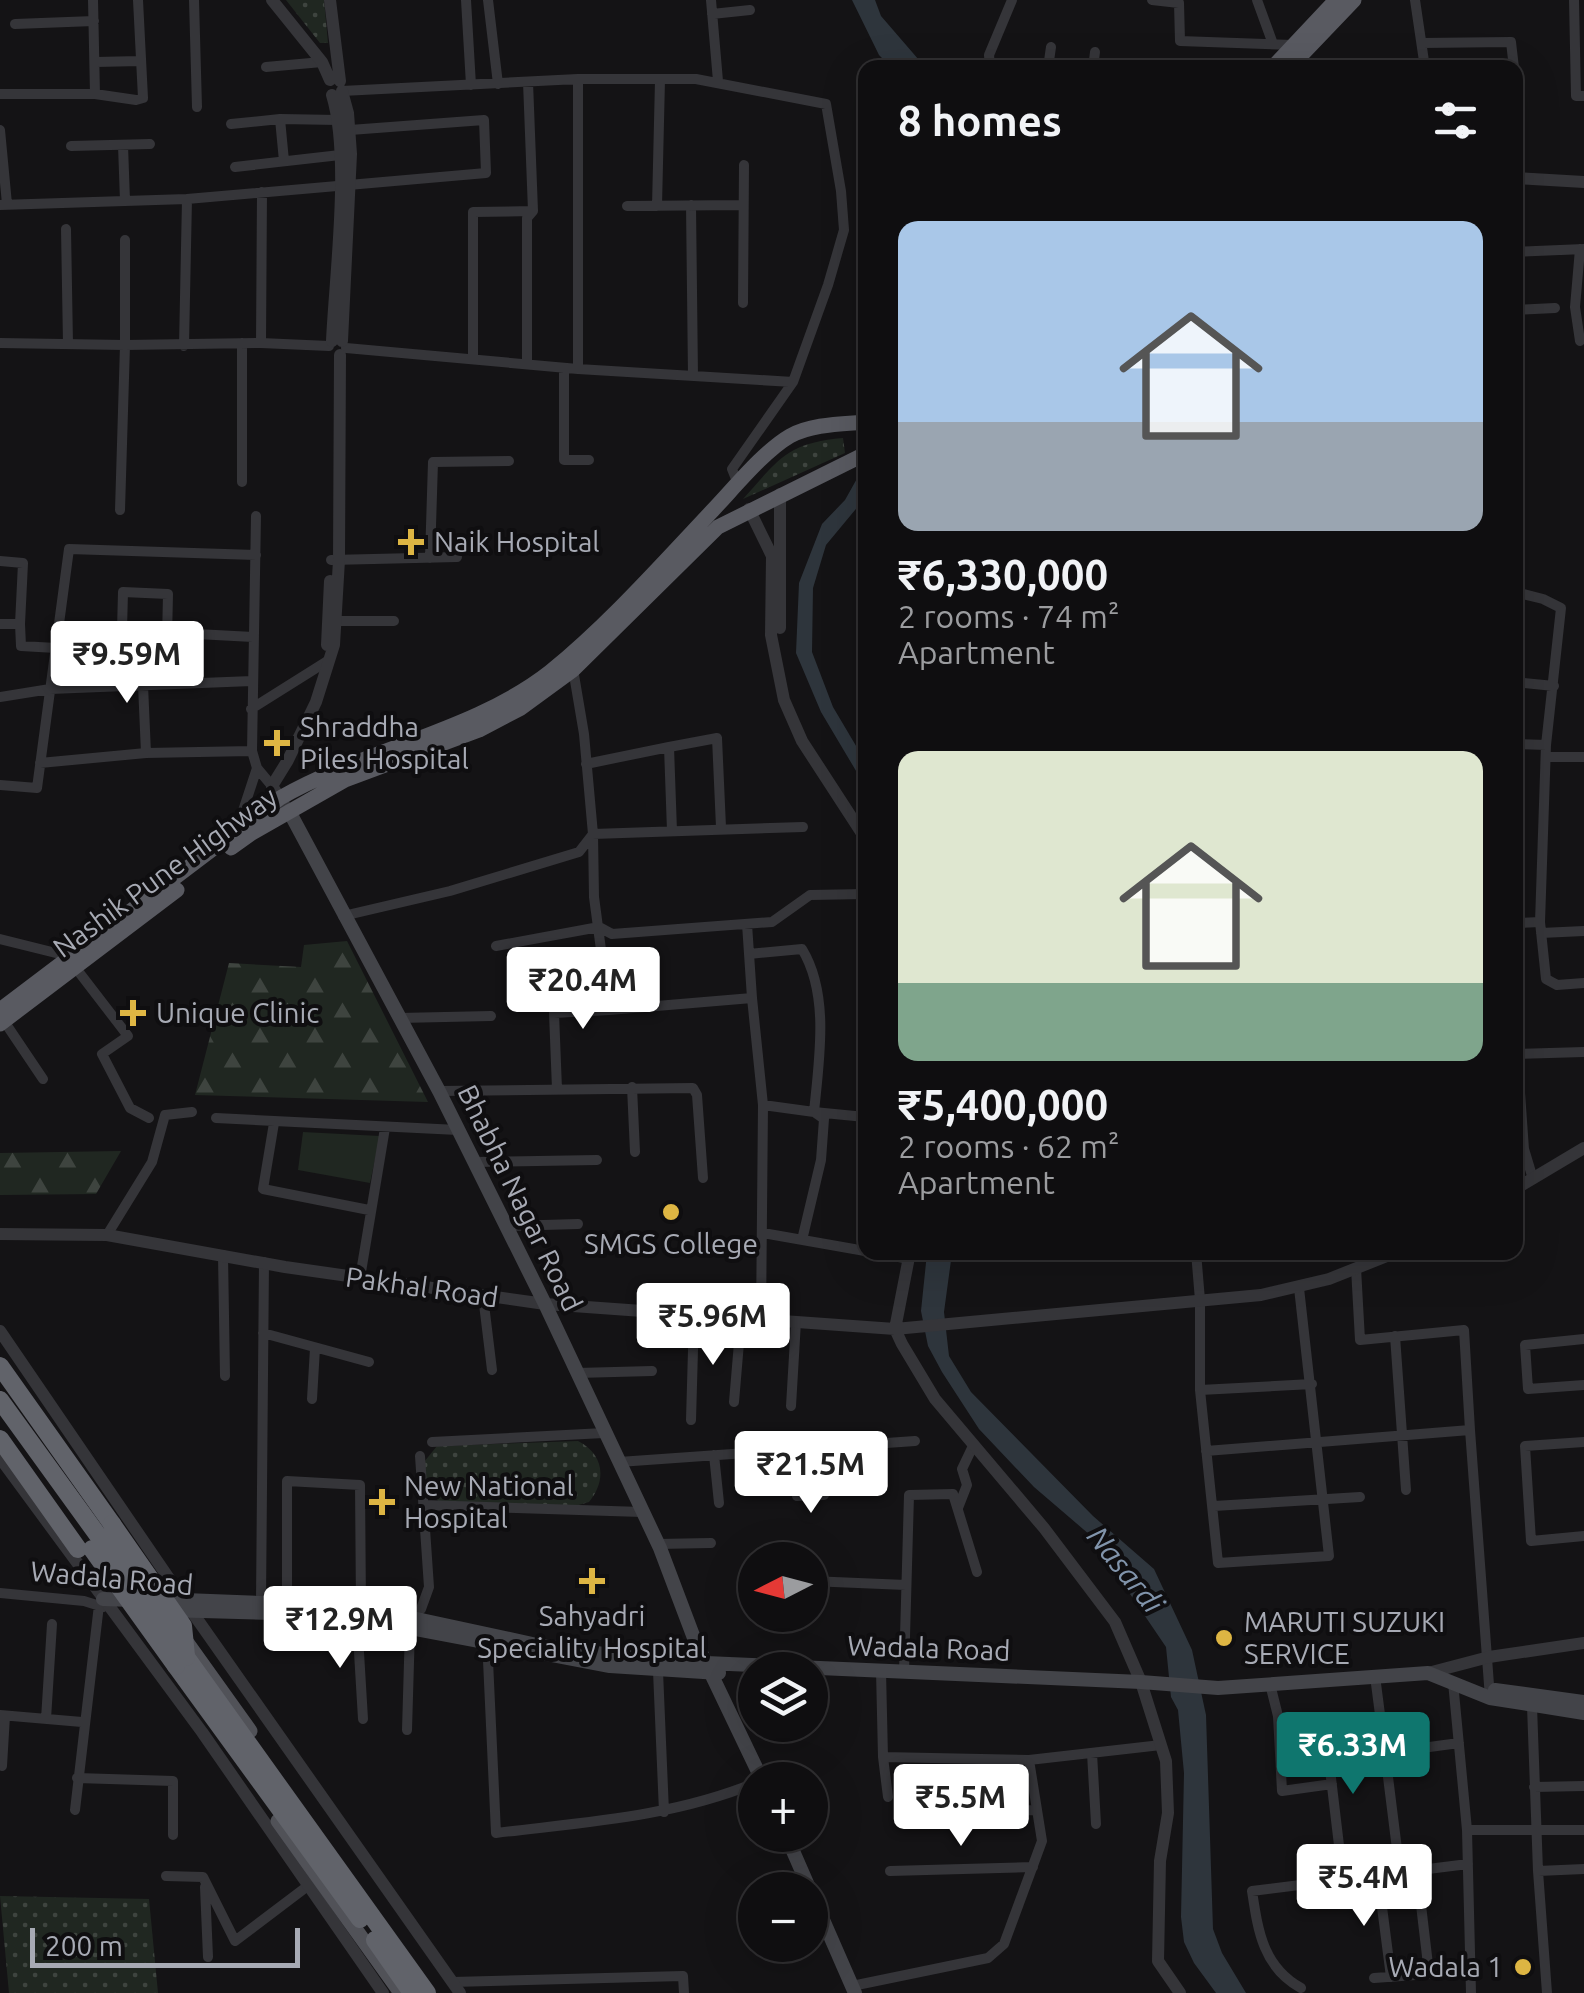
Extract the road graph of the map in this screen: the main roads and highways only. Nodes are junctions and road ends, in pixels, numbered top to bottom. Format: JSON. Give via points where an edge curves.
{"nodes":[{"id":1,"x":1336,"y":0,"type":"edge"},
{"id":2,"x":1354,"y":0,"type":"edge"},
{"id":3,"x":1280,"y":60,"type":"edge"},
{"id":4,"x":1297,"y":60,"type":"edge"},
{"id":5,"x":857,"y":422,"type":"edge"},
{"id":6,"x":858,"y":457,"type":"edge"},
{"id":7,"x":570,"y":663,"type":"junction"},
{"id":8,"x":280,"y":798,"type":"junction"},
{"id":9,"x":74,"y":962,"type":"junction"},
{"id":10,"x":1,"y":1018,"type":"edge"},
{"id":11,"x":0,"y":1366,"type":"edge"},
{"id":12,"x":0,"y":1380,"type":"edge"},
{"id":13,"x":0,"y":1400,"type":"edge"},
{"id":14,"x":0,"y":1422,"type":"edge"},
{"id":15,"x":0,"y":1430,"type":"edge"},
{"id":16,"x":0,"y":1439,"type":"edge"},
{"id":17,"x":160,"y":1604,"type":"junction"},
{"id":18,"x":112,"y":1605,"type":"junction"},
{"id":19,"x":187,"y":1605,"type":"junction"},
{"id":20,"x":359,"y":1613,"type":"junction"},
{"id":21,"x":487,"y":1639,"type":"junction"},
{"id":22,"x":181,"y":1661,"type":"junction"},
{"id":23,"x":709,"y":1668,"type":"junction"},
{"id":24,"x":738,"y":1672,"type":"edge"},
{"id":25,"x":881,"y":1675,"type":"junction"},
{"id":26,"x":828,"y":1676,"type":"edge"},
{"id":27,"x":1146,"y":1685,"type":"junction"},
{"id":28,"x":1487,"y":1693,"type":"junction"},
{"id":29,"x":1584,"y":1702,"type":"edge"},
{"id":30,"x":1584,"y":1713,"type":"edge"},
{"id":31,"x":753,"y":1762,"type":"edge"},
{"id":32,"x":793,"y":1852,"type":"edge"},
{"id":33,"x":853,"y":1989,"type":"edge"},
{"id":34,"x":401,"y":1993,"type":"edge"},
{"id":35,"x":412,"y":1993,"type":"edge"},
{"id":36,"x":427,"y":1993,"type":"edge"},
{"id":37,"x":436,"y":1993,"type":"edge"}],
"edges":[{"from":1,"to":3,"type":"highway"},
{"from":2,"to":4,"type":"highway"},
{"from":5,"to":7,"type":"highway","via":[[789,436]]},
{"from":6,"to":7,"type":"highway","name":"Nashik Pune Highway","via":[[718,527]]},
{"from":7,"to":8,"type":"highway","name":"Nashik Pune Highway","via":[[521,708],[479,730]]},
{"from":8,"to":9,"type":"highway"},
{"from":8,"to":9,"type":"highway","name":"Nashik Pune Highway","via":[[252,833]]},
{"from":8,"to":23,"type":"main road","name":"Bhabha Nagar Road","via":[[545,1304]]},
{"from":9,"to":10,"type":"highway","name":"Nashik Pune Highway"},
{"from":11,"to":22,"type":"highway","bridge":true,"via":[[183,1626]]},
{"from":12,"to":17,"type":"main road"},
{"from":13,"to":22,"type":"highway","bridge":true},
{"from":14,"to":22,"type":"highway","bridge":true},
{"from":15,"to":18,"type":"main road"},
{"from":16,"to":22,"type":"highway","bridge":true,"via":[[136,1630]]},
{"from":17,"to":18,"type":"main road"},
{"from":17,"to":19,"type":"main road"},
{"from":17,"to":37,"type":"main road"},
{"from":18,"to":34,"type":"main road"},
{"from":19,"to":20,"type":"main road","name":"Wadala Road"},
{"from":19,"to":20,"type":"main road","name":"Wadala Road","via":[[287,1602]]},
{"from":20,"to":21,"type":"main road","name":"Wadala Road"},
{"from":21,"to":23,"type":"main road","name":"Wadala Road"},
{"from":21,"to":23,"type":"main road","name":"Wadala Road","via":[[610,1666]]},
{"from":22,"to":35,"type":"highway"},
{"from":22,"to":36,"type":"highway"},
{"from":23,"to":24,"type":"main road","name":"Wadala Road"},
{"from":23,"to":25,"type":"main road","name":"Wadala Road"},
{"from":23,"to":31,"type":"main road","name":"Bhabha Nagar Road"},
{"from":25,"to":26,"type":"main road","name":"Wadala Road"},
{"from":25,"to":27,"type":"main road","name":"Wadala Road"},
{"from":25,"to":27,"type":"main road","name":"Wadala Road"},
{"from":27,"to":28,"type":"main road","via":[[1218,1688],[1428,1673]]},
{"from":28,"to":29,"type":"main road"},
{"from":28,"to":30,"type":"main road"},
{"from":32,"to":33,"type":"main road"}]}
